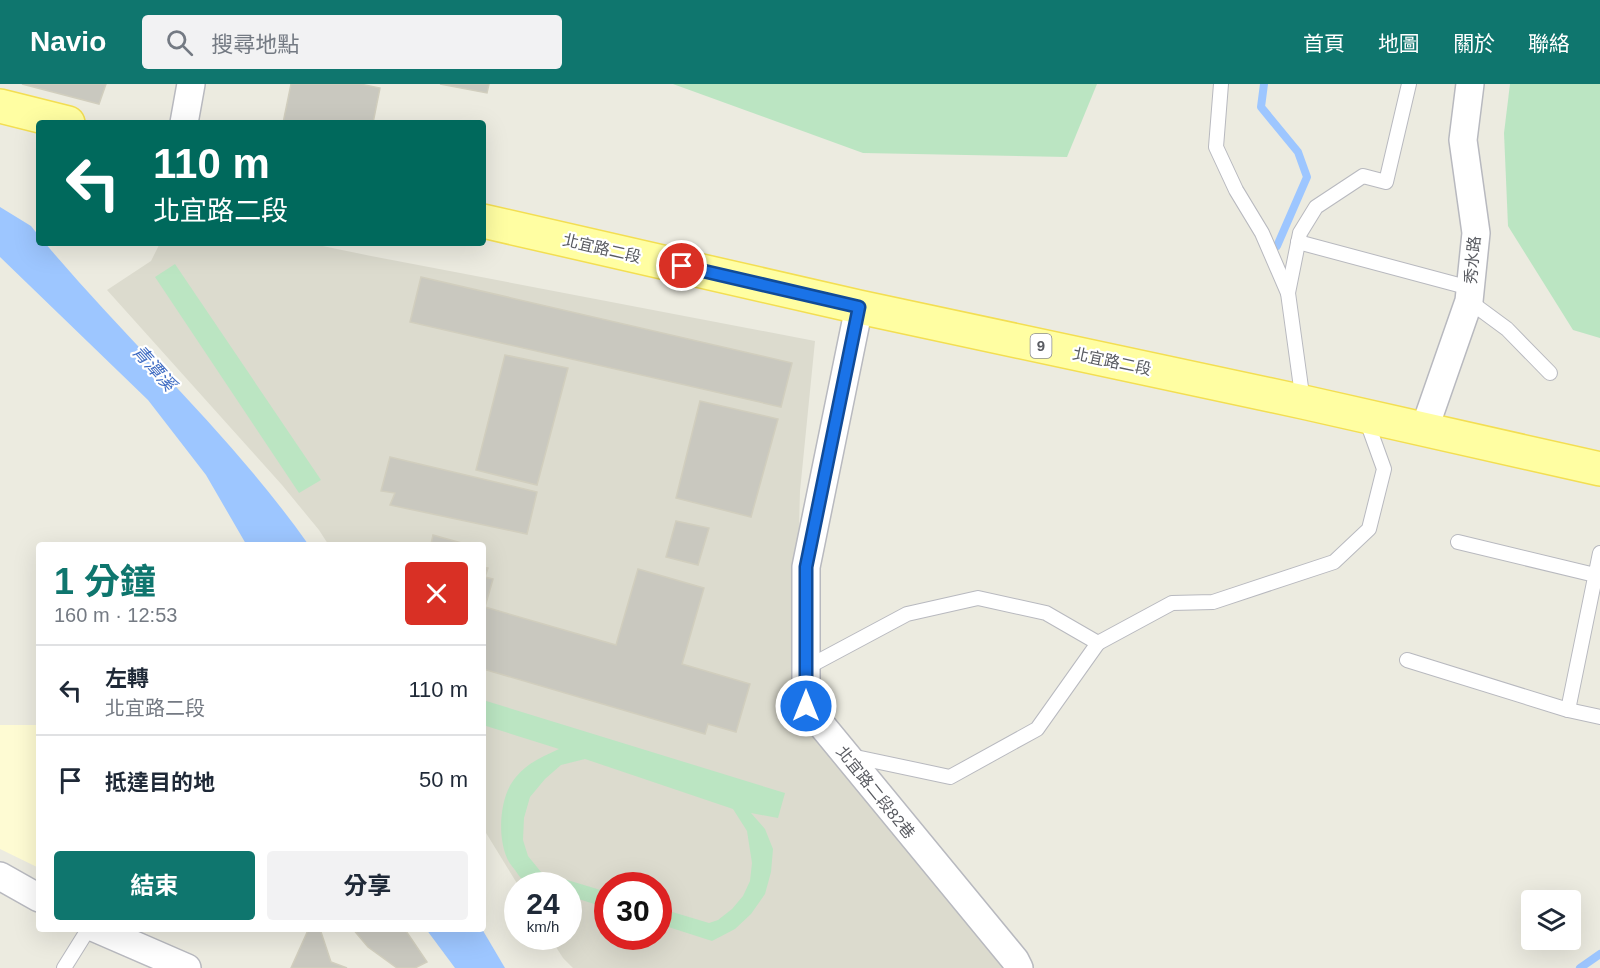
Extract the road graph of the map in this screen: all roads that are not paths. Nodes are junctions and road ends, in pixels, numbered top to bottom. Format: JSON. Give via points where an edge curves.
{"nodes":[{"id":1,"x":191,"y":84,"type":"edge"},
{"id":2,"x":1221,"y":84,"type":"edge"},
{"id":3,"x":1409,"y":84,"type":"edge"},
{"id":4,"x":1470,"y":84,"type":"edge"},
{"id":5,"x":0,"y":106,"type":"edge"},
{"id":6,"x":56,"y":120,"type":"edge"},
{"id":7,"x":185,"y":120,"type":"edge"},
{"id":8,"x":486,"y":222,"type":"edge"},
{"id":9,"x":1298,"y":242,"type":"junction"},
{"id":10,"x":1288,"y":293,"type":"junction"},
{"id":11,"x":1469,"y":295,"type":"junction"},
{"id":12,"x":859,"y":307,"type":"junction"},
{"id":13,"x":1550,"y":373,"type":"dead end"},
{"id":14,"x":1303,"y":402,"type":"junction"},
{"id":15,"x":1365,"y":417,"type":"junction"},
{"id":16,"x":1424,"y":430,"type":"junction"},
{"id":17,"x":1600,"y":469,"type":"edge"},
{"id":18,"x":1458,"y":542,"type":"dead end"},
{"id":19,"x":1600,"y":553,"type":"edge"},
{"id":20,"x":1595,"y":575,"type":"junction"},
{"id":21,"x":1595,"y":602,"type":"edge"},
{"id":22,"x":1098,"y":643,"type":"junction"},
{"id":23,"x":1407,"y":660,"type":"dead end"},
{"id":24,"x":806,"y":668,"type":"junction"},
{"id":25,"x":1568,"y":710,"type":"junction"},
{"id":26,"x":1600,"y":717,"type":"edge"},
{"id":27,"x":846,"y":755,"type":"junction"},
{"id":28,"x":0,"y":876,"type":"edge"},
{"id":29,"x":36,"y":896,"type":"edge"},
{"id":30,"x":86,"y":932,"type":"edge"},
{"id":31,"x":104,"y":932,"type":"edge"},
{"id":32,"x":64,"y":968,"type":"edge"},
{"id":33,"x":187,"y":968,"type":"edge"},
{"id":34,"x":1019,"y":968,"type":"edge"}],
"edges":[{"from":1,"to":7,"type":"street"},
{"from":2,"to":10,"type":"lane","via":[[1216,147],[1262,233]]},
{"from":3,"to":9,"type":"lane","via":[[1386,182],[1363,176],[1316,207]]},
{"from":4,"to":11,"type":"street","name":"秀水路","via":[[1463,140],[1476,233]]},
{"from":5,"to":6,"type":"main road"},
{"from":8,"to":12,"type":"main road","name":"北宜路二段","number":"9"},
{"from":9,"to":10,"type":"lane"},
{"from":9,"to":11,"type":"lane"},
{"from":10,"to":14,"type":"lane"},
{"from":11,"to":13,"type":"lane"},
{"from":11,"to":16,"type":"street","name":"秀水路"},
{"from":12,"to":14,"type":"main road","name":"北宜路二段","number":"9"},
{"from":12,"to":24,"type":"street","name":"北宜路二段82巷","via":[[806,567]]},
{"from":14,"to":15,"type":"main road","name":"北宜路二段","number":"9"},
{"from":15,"to":16,"type":"main road","name":"北宜路二段","number":"9"},
{"from":15,"to":22,"type":"lane","via":[[1384,469],[1369,529],[1334,562],[1213,602],[1172,603]]},
{"from":16,"to":17,"type":"main road","name":"北宜路二段","number":"9"},
{"from":18,"to":20,"type":"lane"},
{"from":19,"to":20,"type":"lane"},
{"from":20,"to":21,"type":"lane"},
{"from":21,"to":25,"type":"lane"},
{"from":22,"to":24,"type":"lane","via":[[1046,613],[978,598],[907,614]]},
{"from":22,"to":27,"type":"lane","via":[[1036,729],[950,777]]},
{"from":23,"to":25,"type":"lane"},
{"from":24,"to":27,"type":"street","name":"北宜路二段82巷","via":[[806,706]]},
{"from":25,"to":26,"type":"lane"},
{"from":27,"to":34,"type":"street","name":"北宜路二段82巷"},
{"from":28,"to":29,"type":"street"},
{"from":30,"to":32,"type":"lane"},
{"from":31,"to":33,"type":"street"}]}
